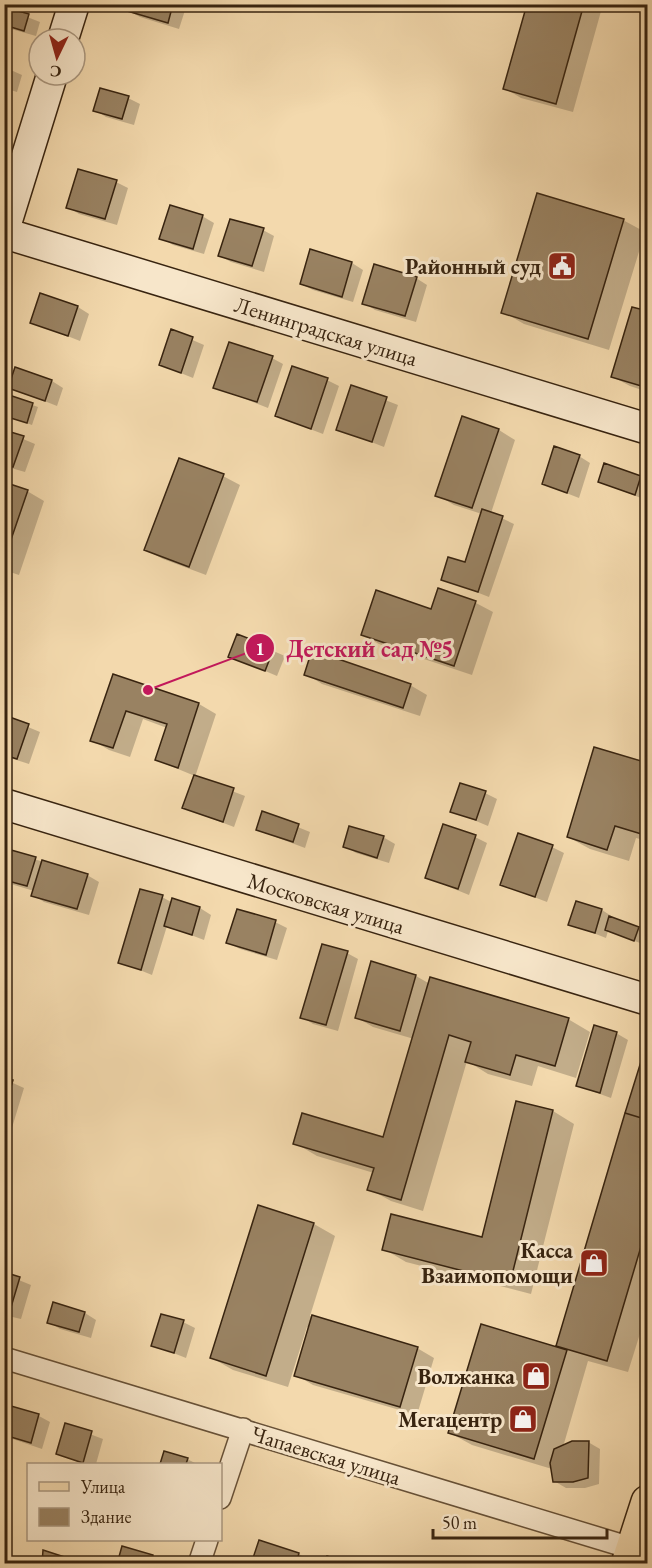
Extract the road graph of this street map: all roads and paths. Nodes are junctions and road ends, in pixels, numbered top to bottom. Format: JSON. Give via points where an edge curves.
{"nodes":[{"id":1,"x":74,"y":4,"type":"edge"},
{"id":2,"x":67,"y":27,"type":"edge"},
{"id":3,"x":48,"y":87,"type":"edge"},
{"id":4,"x":4,"y":232,"type":"edge"},
{"id":5,"x":648,"y":429,"type":"edge"},
{"id":6,"x":4,"y":804,"type":"edge"},
{"id":7,"x":648,"y":1000,"type":"edge"},
{"id":8,"x":4,"y":1358,"type":"edge"},
{"id":9,"x":243,"y":1429,"type":"junction"},
{"id":10,"x":222,"y":1492,"type":"edge"},
{"id":11,"x":648,"y":1502,"type":"edge"},
{"id":12,"x":206,"y":1541,"type":"edge"},
{"id":13,"x":636,"y":1555,"type":"edge"},
{"id":14,"x":199,"y":1563,"type":"edge"}],
"edges":[{"from":1,"to":2,"type":"street"},
{"from":3,"to":4,"type":"street"},
{"from":4,"to":5,"type":"street","name":"Ленинградская улица"},
{"from":6,"to":7,"type":"street","name":"Московская улица"},
{"from":8,"to":9,"type":"street","name":"Чапаевская улица"},
{"from":9,"to":10,"type":"street"},
{"from":9,"to":13,"type":"street","name":"Чапаевская улица"},
{"from":11,"to":13,"type":"main road"},
{"from":12,"to":14,"type":"street"}]}
